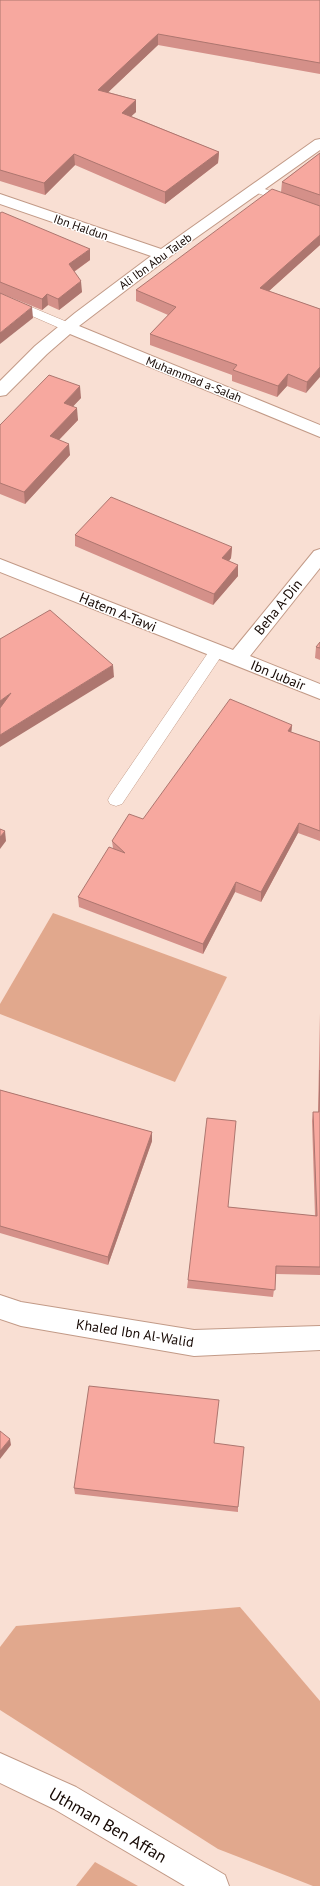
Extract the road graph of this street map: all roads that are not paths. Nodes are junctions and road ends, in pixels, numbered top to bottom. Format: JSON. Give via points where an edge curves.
{"nodes":[{"id":1,"x":320,"y":143,"type":"edge"},
{"id":2,"x":256,"y":189,"type":"junction"},
{"id":3,"x":0,"y":199,"type":"edge"},
{"id":4,"x":320,"y":212,"type":"edge"},
{"id":5,"x":162,"y":255,"type":"junction"},
{"id":6,"x":0,"y":298,"type":"edge"},
{"id":7,"x":68,"y":327,"type":"junction"},
{"id":8,"x":0,"y":391,"type":"edge"},
{"id":9,"x":320,"y":431,"type":"edge"},
{"id":10,"x":320,"y":556,"type":"edge"},
{"id":11,"x":0,"y":565,"type":"edge"},
{"id":12,"x":217,"y":651,"type":"junction"},
{"id":13,"x":237,"y":659,"type":"junction"},
{"id":14,"x":320,"y":692,"type":"edge"},
{"id":15,"x":116,"y":800,"type":"dead end"},
{"id":16,"x":0,"y":1307,"type":"edge"},
{"id":17,"x":320,"y":1338,"type":"edge"},
{"id":18,"x":0,"y":1768,"type":"edge"},
{"id":19,"x":214,"y":1886,"type":"edge"}],
"edges":[{"from":1,"to":2,"type":"street","name":"Ali Ibn Abu Taleb"},
{"from":2,"to":4,"type":"lane"},
{"from":2,"to":5,"type":"street","name":"Ali Ibn Abu Taleb"},
{"from":3,"to":5,"type":"street","name":"Ibn Haldun"},
{"from":5,"to":7,"type":"street","name":"Ali Ibn Abu Taleb"},
{"from":6,"to":7,"type":"lane"},
{"from":7,"to":8,"type":"street","name":"Ali Ibn Abu Taleb"},
{"from":7,"to":9,"type":"street","name":"Muhammad a-Salah"},
{"from":10,"to":13,"type":"street","name":"Beha A-Din"},
{"from":11,"to":12,"type":"street","name":"Hatem A-Tawi"},
{"from":12,"to":13,"type":"street","name":"Hatem A-Tawi"},
{"from":12,"to":15,"type":"lane"},
{"from":13,"to":14,"type":"street","name":"Ibn Jubair"},
{"from":16,"to":17,"type":"street","name":"Khaled Ibn Al-Walid","via":[[21,1314],[194,1343]]},
{"from":18,"to":19,"type":"street","name":"Uthman Ben Affan","via":[[65,1798]]}]}
